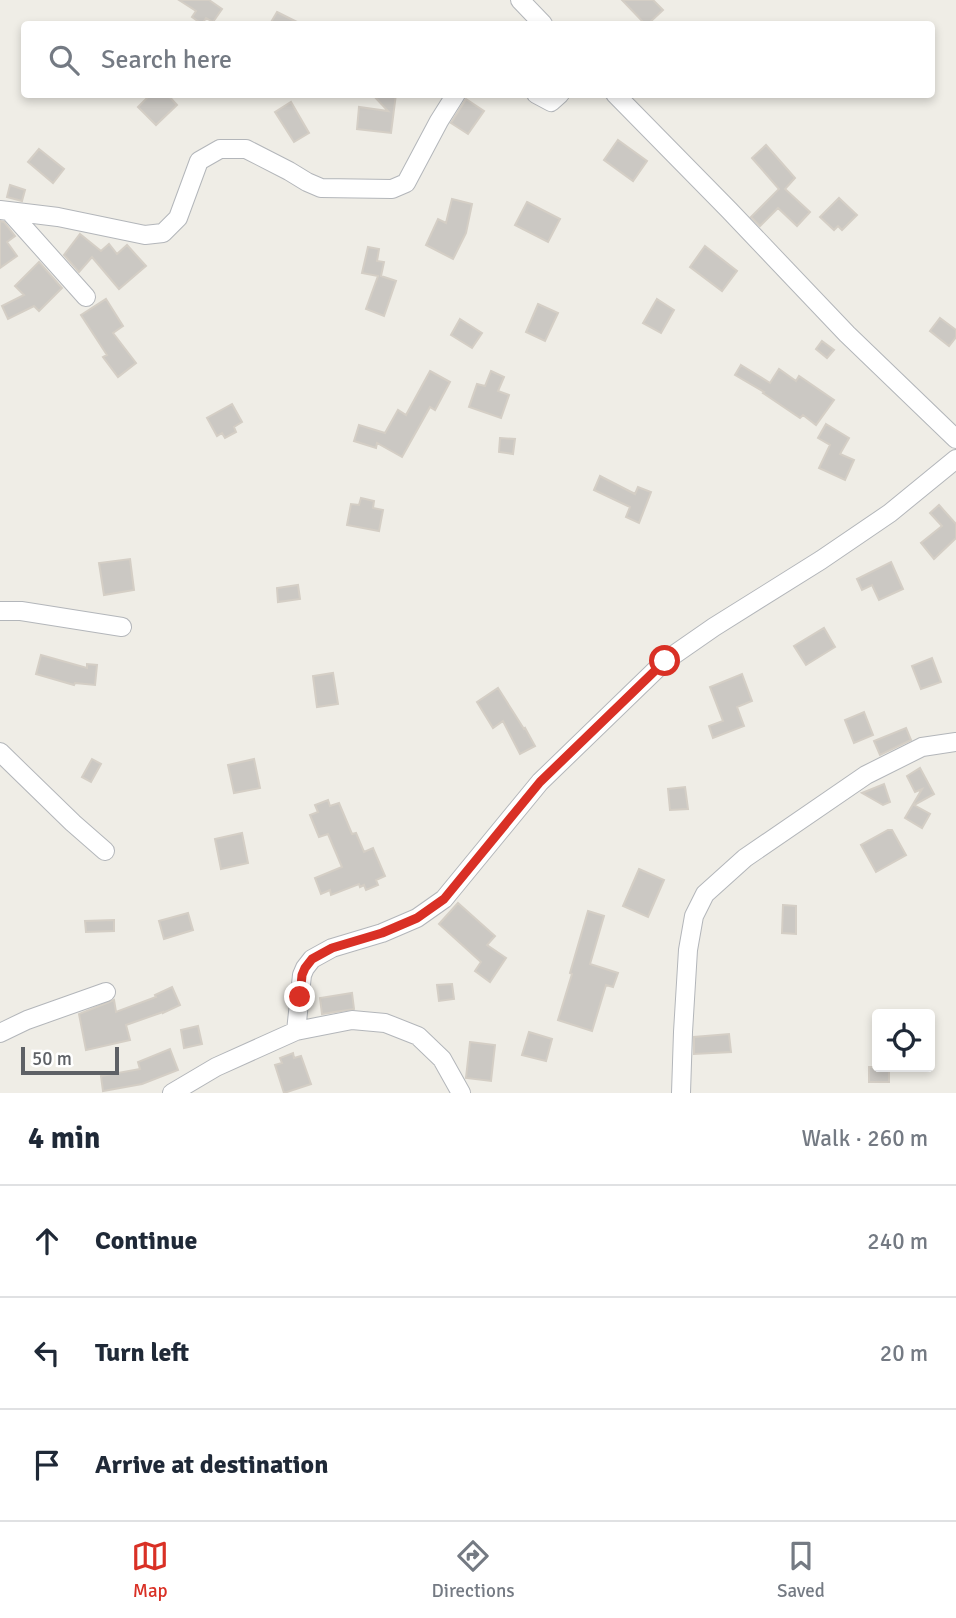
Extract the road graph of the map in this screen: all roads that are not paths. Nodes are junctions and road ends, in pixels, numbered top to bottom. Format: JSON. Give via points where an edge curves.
{"nodes":[{"id":1,"x":520,"y":0,"type":"edge"},
{"id":2,"x":540,"y":21,"type":"edge"},
{"id":3,"x":453,"y":98,"type":"edge"},
{"id":4,"x":619,"y":98,"type":"edge"},
{"id":5,"x":5,"y":211,"type":"edge"},
{"id":6,"x":86,"y":298,"type":"dead end"},
{"id":7,"x":956,"y":439,"type":"edge"},
{"id":8,"x":956,"y":459,"type":"edge"},
{"id":9,"x":0,"y":611,"type":"edge"},
{"id":10,"x":122,"y":627,"type":"dead end"},
{"id":11,"x":956,"y":742,"type":"edge"},
{"id":12,"x":0,"y":752,"type":"edge"},
{"id":13,"x":105,"y":851,"type":"dead end"},
{"id":14,"x":106,"y":992,"type":"dead end"},
{"id":15,"x":296,"y":1031,"type":"junction"},
{"id":16,"x":0,"y":1033,"type":"edge"},
{"id":17,"x":172,"y":1093,"type":"edge"},
{"id":18,"x":461,"y":1093,"type":"edge"},
{"id":19,"x":681,"y":1093,"type":"edge"}],
"edges":[{"from":1,"to":2,"type":"street"},
{"from":3,"to":5,"type":"street","via":[[406,183],[392,189],[321,188],[246,149],[219,149],[200,162],[178,218],[163,233],[145,235]]},
{"from":4,"to":7,"type":"street","via":[[847,334]]},
{"from":5,"to":6,"type":"street"},
{"from":8,"to":15,"type":"street","via":[[890,513],[665,661],[540,782],[444,899],[417,918],[312,959],[302,975]]},
{"from":9,"to":10,"type":"street"},
{"from":11,"to":19,"type":"street","via":[[922,747],[866,775],[745,858],[705,894],[694,916],[688,950]]},
{"from":12,"to":13,"type":"street"},
{"from":14,"to":16,"type":"street"},
{"from":15,"to":17,"type":"street"},
{"from":15,"to":18,"type":"street","via":[[352,1020],[385,1023],[418,1035],[442,1059]]}]}
